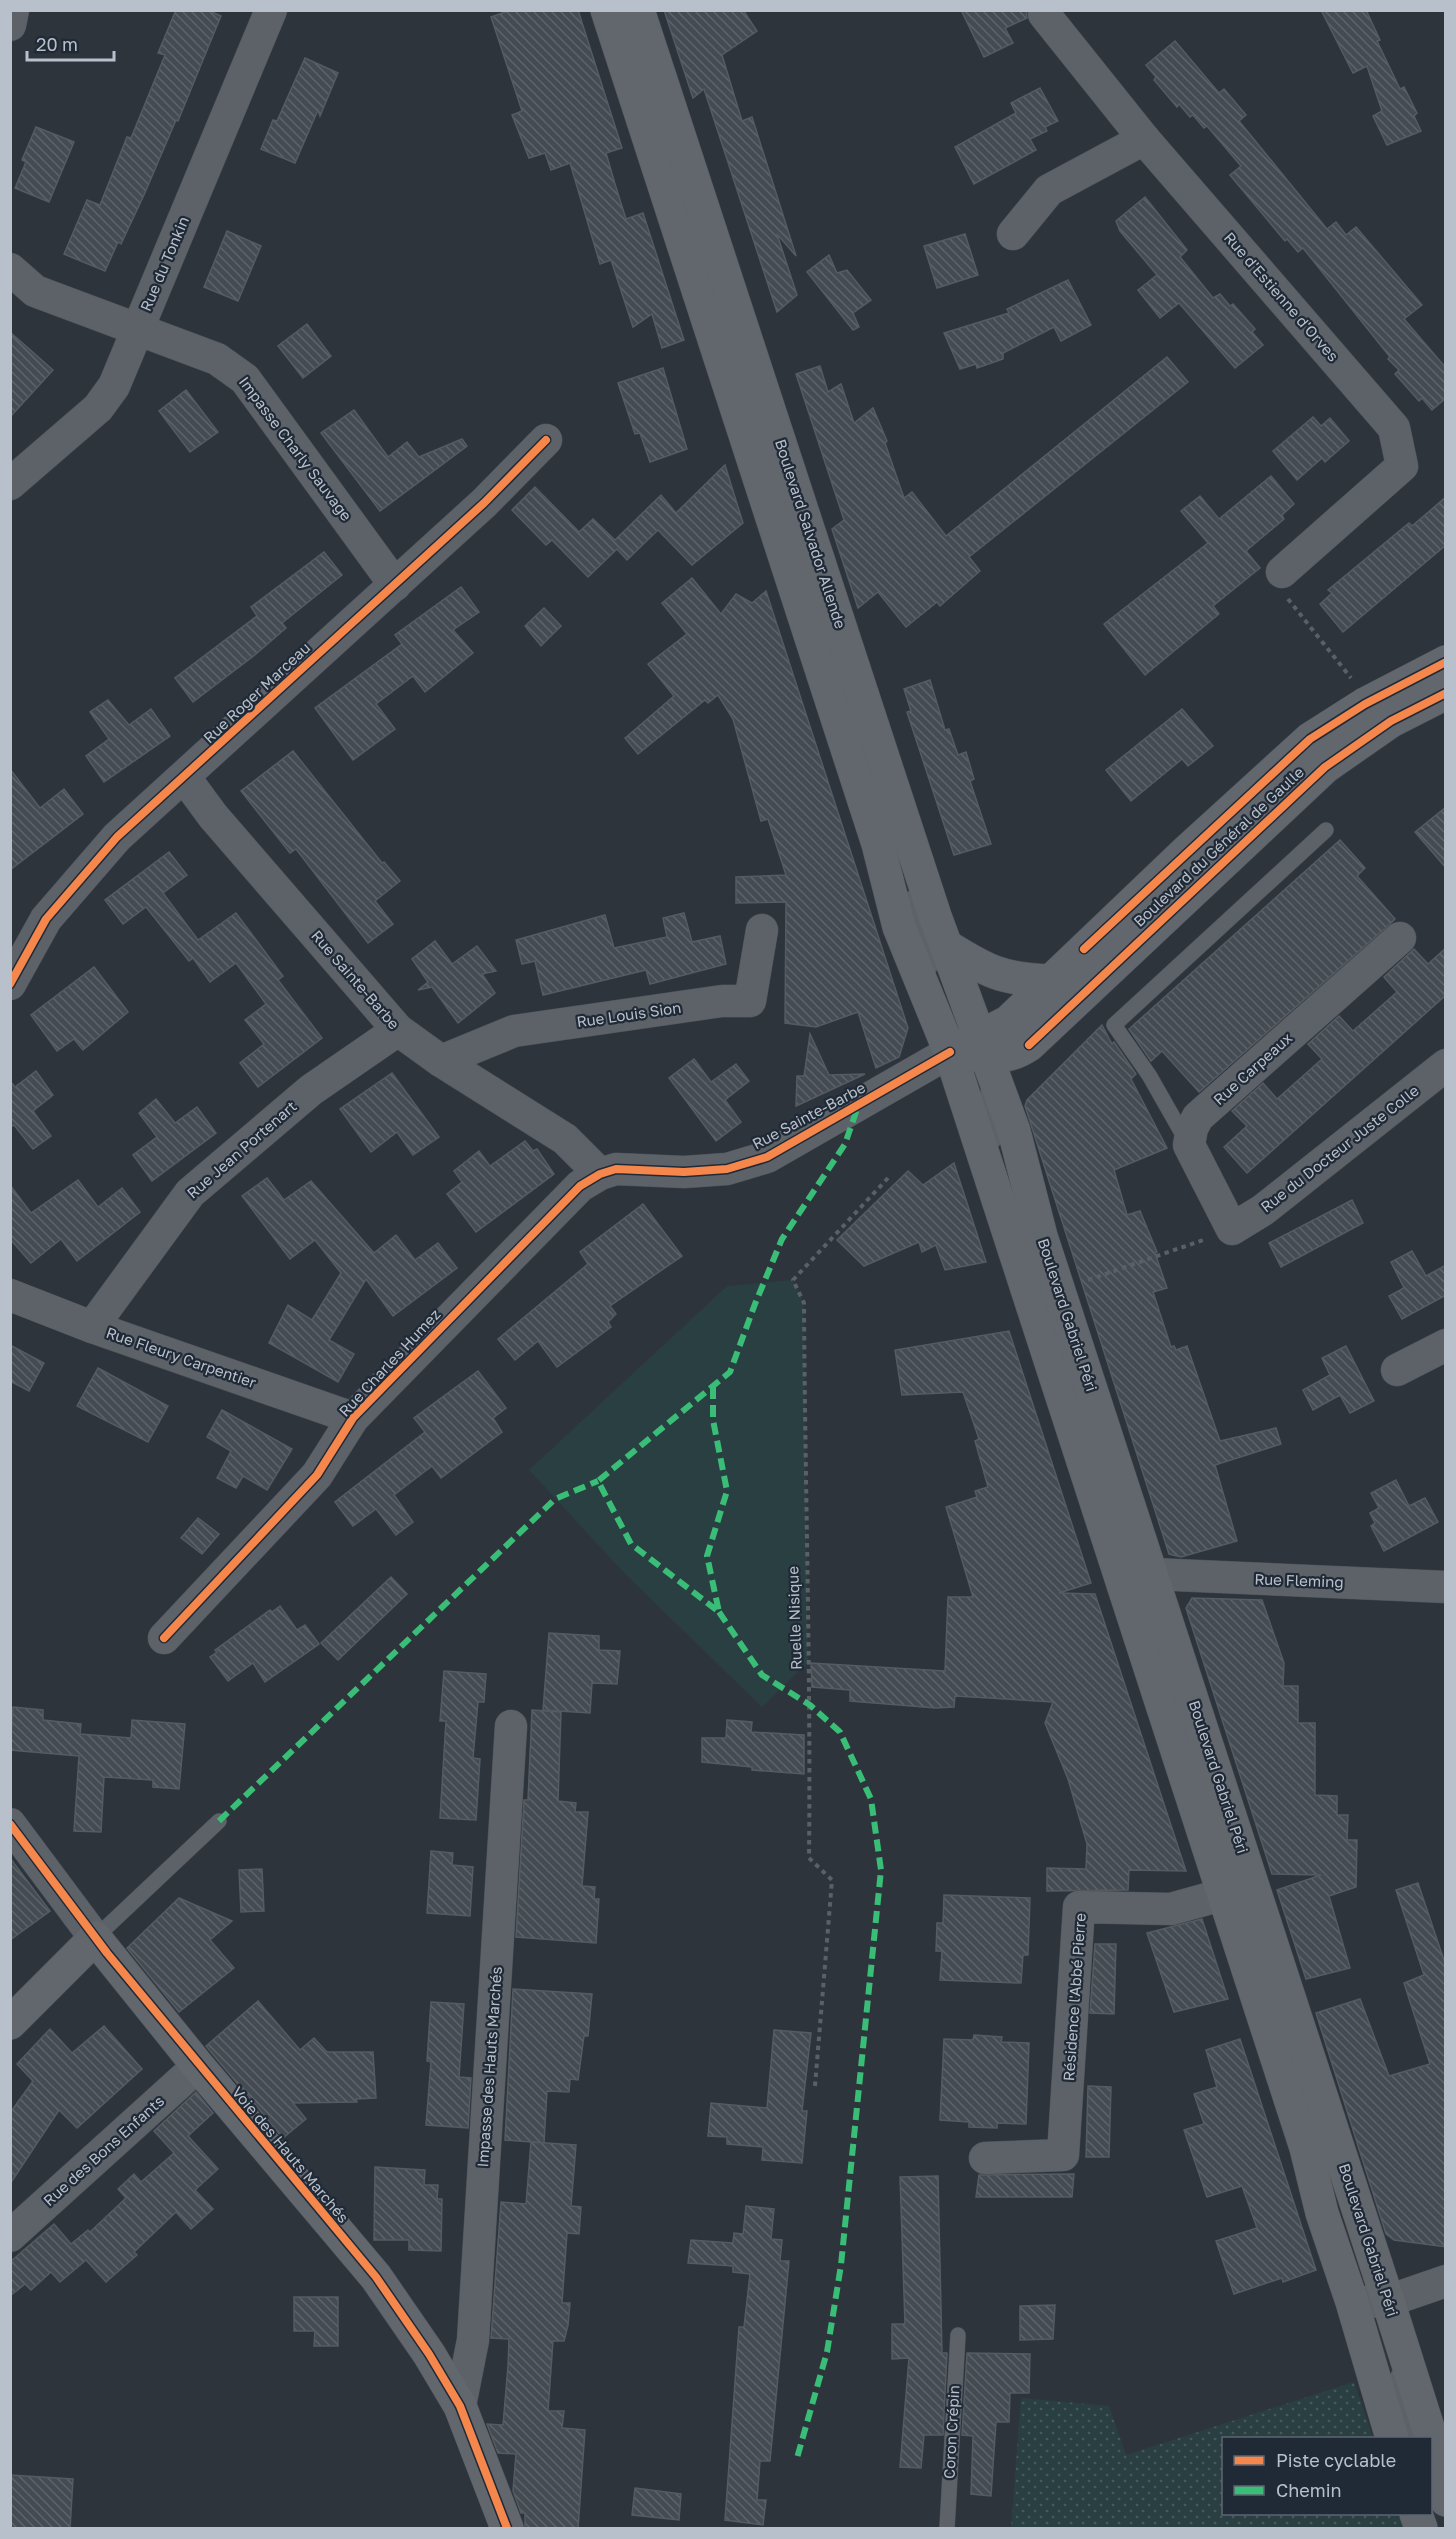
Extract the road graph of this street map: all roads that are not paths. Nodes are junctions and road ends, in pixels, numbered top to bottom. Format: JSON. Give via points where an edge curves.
{"nodes":[{"id":1,"x":13,"y":10,"type":"edge"},
{"id":2,"x":271,"y":10,"type":"edge"},
{"id":3,"x":607,"y":10,"type":"edge"},
{"id":4,"x":623,"y":10,"type":"edge"},
{"id":5,"x":638,"y":10,"type":"edge"},
{"id":6,"x":1044,"y":10,"type":"edge"},
{"id":7,"x":10,"y":25,"type":"edge"},
{"id":8,"x":1144,"y":139,"type":"junction"},
{"id":9,"x":1013,"y":234,"type":"dead end"},
{"id":10,"x":10,"y":269,"type":"edge"},
{"id":11,"x":138,"y":330,"type":"junction"},
{"id":12,"x":546,"y":440,"type":"dead end"},
{"id":13,"x":10,"y":484,"type":"edge"},
{"id":14,"x":1282,"y":572,"type":"road end"},
{"id":15,"x":395,"y":585,"type":"junction"},
{"id":16,"x":1446,"y":662,"type":"edge"},
{"id":17,"x":1446,"y":693,"type":"edge"},
{"id":18,"x":185,"y":778,"type":"junction"},
{"id":19,"x":1326,"y":830,"type":"dead end"},
{"id":20,"x":894,"y":843,"type":"dead end"},
{"id":21,"x":909,"y":888,"type":"dead end"},
{"id":22,"x":762,"y":930,"type":"dead end"},
{"id":23,"x":1400,"y":938,"type":"dead end"},
{"id":24,"x":948,"y":947,"type":"junction"},
{"id":25,"x":1050,"y":981,"type":"junction"},
{"id":26,"x":10,"y":984,"type":"edge"},
{"id":27,"x":398,"y":1030,"type":"junction"},
{"id":28,"x":971,"y":1049,"type":"junction"},
{"id":29,"x":441,"y":1061,"type":"junction"},
{"id":30,"x":1446,"y":1065,"type":"edge"},
{"id":31,"x":1189,"y":1144,"type":"junction"},
{"id":32,"x":600,"y":1174,"type":"junction"},
{"id":33,"x":10,"y":1295,"type":"edge"},
{"id":34,"x":92,"y":1328,"type":"junction"},
{"id":35,"x":1446,"y":1345,"type":"edge"},
{"id":36,"x":1397,"y":1370,"type":"dead end"},
{"id":37,"x":353,"y":1418,"type":"junction"},
{"id":38,"x":1126,"y":1494,"type":"junction"},
{"id":39,"x":1118,"y":1565,"type":"junction"},
{"id":40,"x":1152,"y":1574,"type":"junction"},
{"id":41,"x":1446,"y":1587,"type":"edge"},
{"id":42,"x":164,"y":1638,"type":"dead end"},
{"id":43,"x":511,"y":1726,"type":"dead end"},
{"id":44,"x":219,"y":1821,"type":"dead end"},
{"id":45,"x":10,"y":1824,"type":"edge"},
{"id":46,"x":1225,"y":1894,"type":"junction"},
{"id":47,"x":95,"y":1938,"type":"junction"},
{"id":48,"x":10,"y":2023,"type":"edge"},
{"id":49,"x":198,"y":2066,"type":"junction"},
{"id":50,"x":986,"y":2158,"type":"dead end"},
{"id":51,"x":10,"y":2236,"type":"edge"},
{"id":52,"x":1446,"y":2281,"type":"edge"},
{"id":53,"x":1388,"y":2301,"type":"junction"},
{"id":54,"x":1352,"y":2302,"type":"junction"},
{"id":55,"x":958,"y":2335,"type":"dead end"},
{"id":56,"x":460,"y":2406,"type":"junction"},
{"id":57,"x":1391,"y":2437,"type":"edge"},
{"id":58,"x":1408,"y":2437,"type":"edge"},
{"id":59,"x":1431,"y":2437,"type":"edge"},
{"id":60,"x":1432,"y":2440,"type":"edge"},
{"id":61,"x":1446,"y":2500,"type":"edge"},
{"id":62,"x":1432,"y":2512,"type":"edge"},
{"id":63,"x":507,"y":2529,"type":"edge"},
{"id":64,"x":947,"y":2529,"type":"edge"},
{"id":65,"x":1437,"y":2529,"type":"edge"}],
"edges":[{"from":1,"to":7,"type":"street"},
{"from":2,"to":11,"type":"street","name":"Rue du Tonkin"},
{"from":3,"to":28,"type":"main road","name":"Boulevard Salvador Allende","via":[[878,844],[896,919]]},
{"from":4,"to":20,"type":"lane"},
{"from":5,"to":24,"type":"main road","name":"Boulevard Salvador Allende"},
{"from":6,"to":8,"type":"street","name":"Rue d'Estienne d'Orves"},
{"from":8,"to":9,"type":"street","via":[[1049,190]]},
{"from":8,"to":14,"type":"street","name":"Rue d'Estienne d'Orves","via":[[1394,428],[1402,466]]},
{"from":10,"to":11,"type":"street","name":"Impasse Charly Sauvage","via":[[35,291]]},
{"from":11,"to":13,"type":"street","name":"Rue du Tonkin","via":[[114,386],[98,408]]},
{"from":11,"to":15,"type":"street","name":"Impasse Charly Sauvage","via":[[217,359],[245,379]]},
{"from":12,"to":15,"type":"street","name":"Rue Roger Marceau"},
{"from":15,"to":18,"type":"street","name":"Rue Roger Marceau"},
{"from":16,"to":25,"type":"main road","name":"Boulevard du Général de Gaulle","via":[[1370,701],[1310,739]]},
{"from":17,"to":28,"type":"main road","name":"Boulevard du Général de Gaulle","via":[[1391,721],[1325,767],[1029,1045],[1002,1057]]},
{"from":18,"to":26,"type":"street","name":"Rue Roger Marceau","via":[[117,837],[46,919]]},
{"from":18,"to":27,"type":"street","name":"Rue Sainte-Barbe","via":[[213,816]]},
{"from":19,"to":31,"type":"lane","via":[[1114,1025]]},
{"from":21,"to":28,"type":"lane"},
{"from":22,"to":29,"type":"street","name":"Rue Louis Sion","via":[[750,1002],[722,1001],[514,1031]]},
{"from":23,"to":31,"type":"street","name":"Rue Carpeaux","via":[[1198,1117]]},
{"from":24,"to":25,"type":"main road","via":[[999,975]]},
{"from":24,"to":28,"type":"main road","name":"Boulevard Salvador Allende"},
{"from":25,"to":28,"type":"main road","name":"Boulevard du Général de Gaulle","via":[[1008,1022]]},
{"from":27,"to":29,"type":"street","name":"Rue Sainte-Barbe"},
{"from":27,"to":34,"type":"street","name":"Rue Jean Portenart","via":[[312,1090],[189,1193]]},
{"from":28,"to":32,"type":"street","name":"Rue Sainte-Barbe","via":[[767,1157],[727,1169],[684,1172],[635,1168]]},
{"from":28,"to":38,"type":"main road","name":"Boulevard Gabriel Péri","via":[[1023,1159],[1041,1236]]},
{"from":28,"to":38,"type":"lane","via":[[990,1129],[1099,1461]]},
{"from":28,"to":39,"type":"main road","name":"Boulevard Gabriel Péri"},
{"from":29,"to":32,"type":"street","name":"Rue Sainte-Barbe","via":[[565,1139]]},
{"from":30,"to":31,"type":"street","name":"Rue du Docteur Juste Colle","via":[[1263,1210],[1232,1229]]},
{"from":32,"to":37,"type":"street","name":"Rue Charles Humez","via":[[580,1186]]},
{"from":33,"to":34,"type":"street","name":"Rue Fleury Carpentier"},
{"from":34,"to":37,"type":"street","name":"Rue Fleury Carpentier"},
{"from":35,"to":36,"type":"street"},
{"from":37,"to":42,"type":"street","name":"Rue Charles Humez","via":[[317,1475]]},
{"from":38,"to":40,"type":"main road","name":"Boulevard Gabriel Péri"},
{"from":39,"to":46,"type":"main road","name":"Boulevard Gabriel Péri"},
{"from":39,"to":54,"type":"lane","via":[[1141,1592],[1350,2230]]},
{"from":40,"to":41,"type":"street","name":"Rue Fleming"},
{"from":40,"to":53,"type":"main road","name":"Boulevard Gabriel Péri"},
{"from":43,"to":56,"type":"street","name":"Impasse des Hauts Marchés","via":[[473,2340]]},
{"from":44,"to":47,"type":"lane"},
{"from":45,"to":47,"type":"street","name":"Voie des Hauts Marchés"},
{"from":46,"to":50,"type":"street","name":"Résidence l'Abbé Pierre","via":[[1171,1909],[1079,1907],[1064,2155]]},
{"from":46,"to":54,"type":"main road","name":"Boulevard Gabriel Péri"},
{"from":47,"to":48,"type":"main road"},
{"from":47,"to":49,"type":"main road","name":"Voie des Hauts Marchés"},
{"from":49,"to":51,"type":"street","name":"Rue des Bons Enfants"},
{"from":49,"to":56,"type":"main road","name":"Voie des Hauts Marchés","via":[[376,2277]]},
{"from":52,"to":53,"type":"street"},
{"from":53,"to":54,"type":"street"},
{"from":53,"to":58,"type":"lane"},
{"from":53,"to":59,"type":"main road","name":"Boulevard Gabriel Péri"},
{"from":54,"to":57,"type":"main road","name":"Boulevard Gabriel Péri"},
{"from":55,"to":64,"type":"lane","name":"Coron Crépin"},
{"from":56,"to":63,"type":"main road","name":"Voie des Hauts Marchés"},
{"from":60,"to":61,"type":"main road","name":"Boulevard Gabriel Péri"},
{"from":62,"to":65,"type":"lane"}]}
